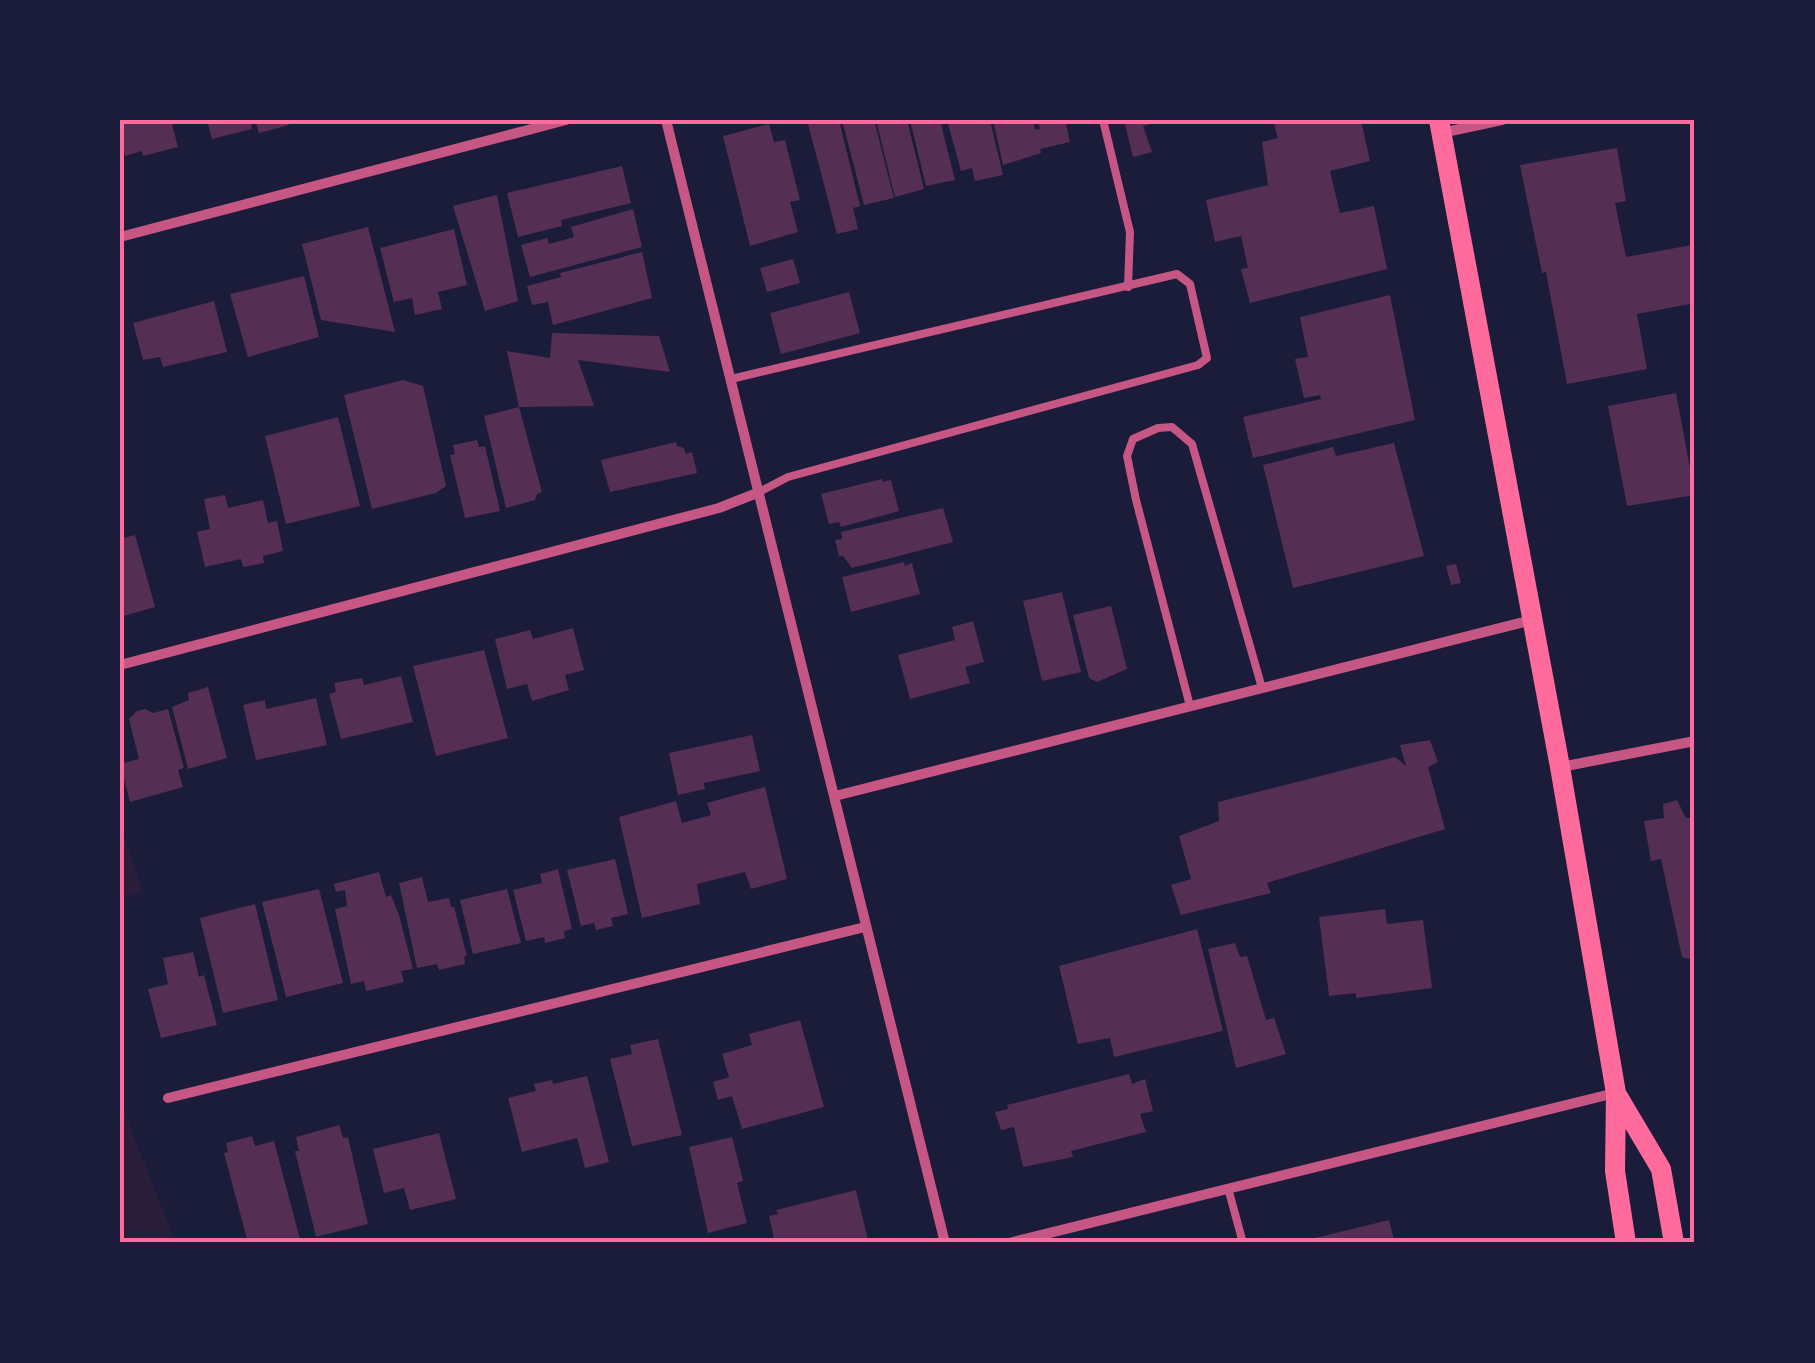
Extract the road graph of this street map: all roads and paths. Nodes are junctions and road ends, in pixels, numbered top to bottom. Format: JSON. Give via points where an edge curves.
{"nodes":[{"id":1,"x":566,"y":120,"type":"edge"},
{"id":2,"x":666,"y":120,"type":"edge"},
{"id":3,"x":1103,"y":120,"type":"edge"},
{"id":4,"x":1502,"y":120,"type":"edge"},
{"id":5,"x":1440,"y":126,"type":"edge"},
{"id":6,"x":120,"y":236,"type":"edge"},
{"id":7,"x":1128,"y":287,"type":"junction"},
{"id":8,"x":731,"y":379,"type":"junction"},
{"id":9,"x":757,"y":493,"type":"junction"},
{"id":10,"x":1532,"y":620,"type":"junction"},
{"id":11,"x":120,"y":666,"type":"edge"},
{"id":12,"x":1262,"y":688,"type":"junction"},
{"id":13,"x":1190,"y":706,"type":"junction"},
{"id":14,"x":1695,"y":741,"type":"edge"},
{"id":15,"x":1560,"y":767,"type":"junction"},
{"id":16,"x":835,"y":796,"type":"junction"},
{"id":17,"x":865,"y":927,"type":"junction"},
{"id":18,"x":1616,"y":1093,"type":"junction"},
{"id":19,"x":168,"y":1098,"type":"dead end"},
{"id":20,"x":1228,"y":1188,"type":"junction"},
{"id":21,"x":945,"y":1243,"type":"edge"},
{"id":22,"x":1009,"y":1243,"type":"edge"},
{"id":23,"x":1243,"y":1243,"type":"edge"},
{"id":24,"x":1626,"y":1243,"type":"edge"},
{"id":25,"x":1674,"y":1243,"type":"edge"}],
"edges":[{"from":1,"to":6,"type":"street"},
{"from":2,"to":8,"type":"street"},
{"from":3,"to":7,"type":"lane","via":[[1130,232]]},
{"from":4,"to":5,"type":"street"},
{"from":5,"to":10,"type":"main road"},
{"from":7,"to":8,"type":"lane"},
{"from":7,"to":9,"type":"lane","via":[[1176,274],[1190,284],[1208,358],[788,477]]},
{"from":8,"to":9,"type":"street"},
{"from":9,"to":11,"type":"street"},
{"from":9,"to":16,"type":"street"},
{"from":10,"to":12,"type":"street"},
{"from":10,"to":15,"type":"main road"},
{"from":12,"to":13,"type":"street"},
{"from":12,"to":13,"type":"lane","via":[[1192,444],[1172,426],[1158,428],[1133,438],[1128,456]]},
{"from":13,"to":16,"type":"street"},
{"from":14,"to":15,"type":"street"},
{"from":15,"to":18,"type":"main road"},
{"from":16,"to":17,"type":"street"},
{"from":17,"to":19,"type":"street"},
{"from":17,"to":21,"type":"street"},
{"from":18,"to":20,"type":"street"},
{"from":18,"to":24,"type":"main road","via":[[1615,1171]]},
{"from":18,"to":25,"type":"main road","via":[[1660,1168]]},
{"from":20,"to":22,"type":"street"},
{"from":20,"to":23,"type":"lane"}]}
